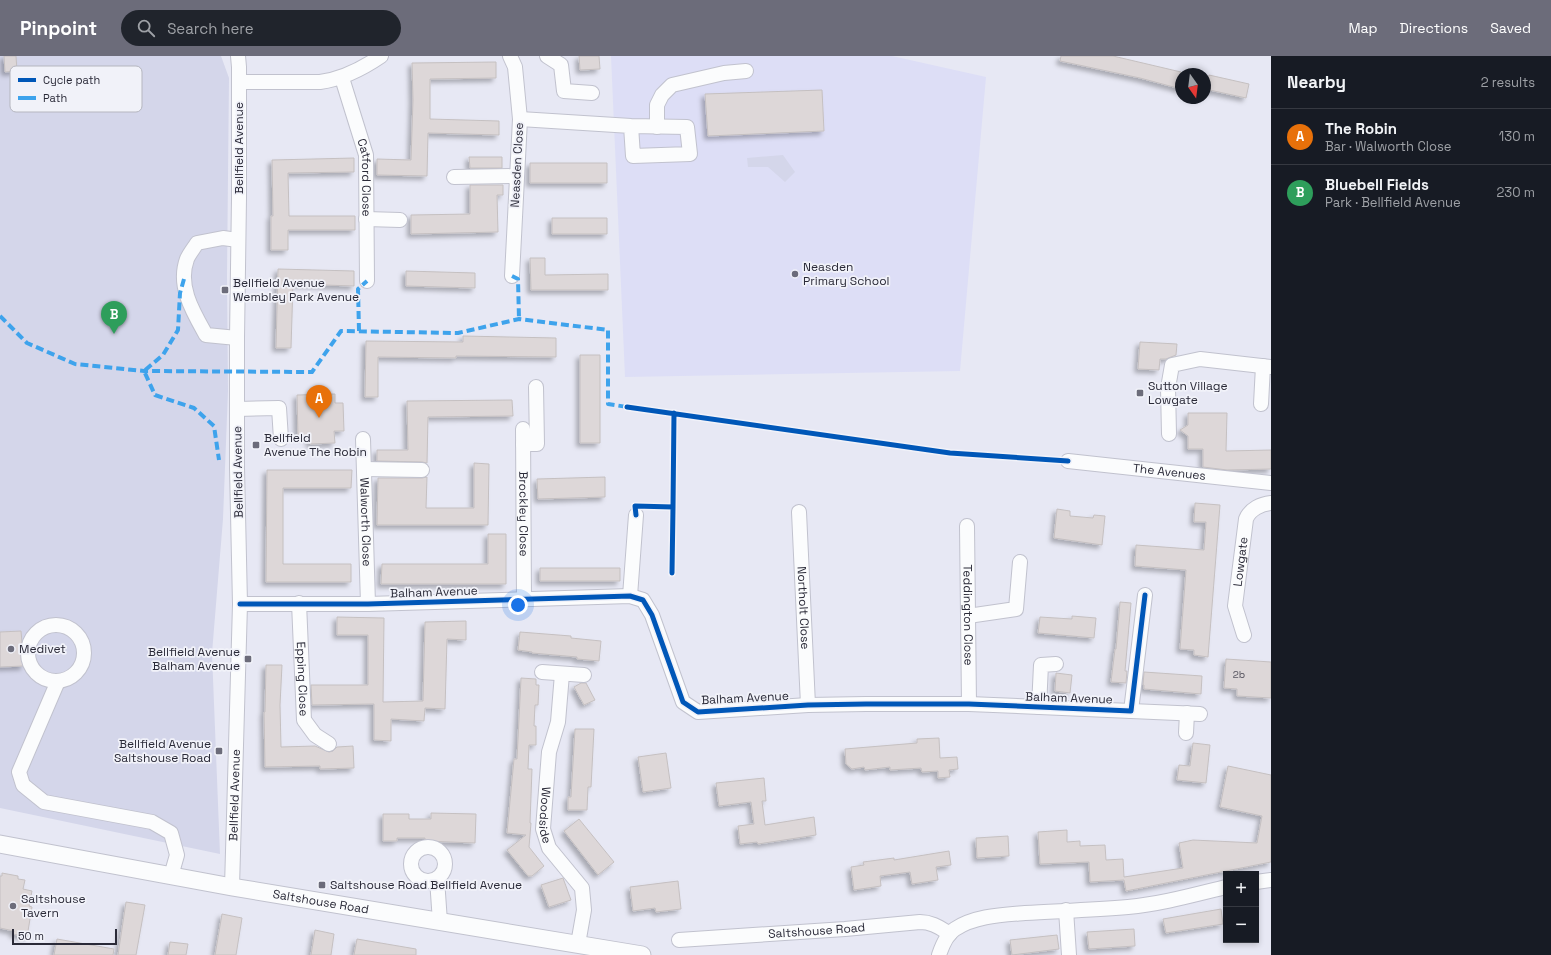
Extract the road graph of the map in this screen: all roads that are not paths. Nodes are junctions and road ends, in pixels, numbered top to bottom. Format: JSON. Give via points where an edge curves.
{"nodes":[{"id":1,"x":238,"y":56,"type":"edge"},
{"id":2,"x":381,"y":56,"type":"edge"},
{"id":3,"x":510,"y":56,"type":"edge"},
{"id":4,"x":547,"y":56,"type":"edge"},
{"id":5,"x":746,"y":71,"type":"dead end"},
{"id":6,"x":342,"y":78,"type":"junction"},
{"id":7,"x":240,"y":82,"type":"junction"},
{"id":8,"x":592,"y":93,"type":"dead end"},
{"id":9,"x":520,"y":119,"type":"junction"},
{"id":10,"x":631,"y":126,"type":"junction"},
{"id":11,"x":657,"y":126,"type":"junction"},
{"id":12,"x":517,"y":176,"type":"junction"},
{"id":13,"x":454,"y":177,"type":"dead end"},
{"id":14,"x":366,"y":219,"type":"junction"},
{"id":15,"x":400,"y":220,"type":"dead end"},
{"id":16,"x":238,"y":240,"type":"junction"},
{"id":17,"x":512,"y":276,"type":"dead end"},
{"id":18,"x":367,"y":281,"type":"dead end"},
{"id":19,"x":237,"y":338,"type":"junction"},
{"id":20,"x":1267,"y":367,"type":"edge"},
{"id":21,"x":536,"y":387,"type":"dead end"},
{"id":22,"x":1261,"y":404,"type":"dead end"},
{"id":23,"x":237,"y":409,"type":"junction"},
{"id":24,"x":523,"y":428,"type":"dead end"},
{"id":25,"x":1169,"y":434,"type":"dead end"},
{"id":26,"x":281,"y":439,"type":"dead end"},
{"id":27,"x":363,"y":439,"type":"dead end"},
{"id":28,"x":523,"y":444,"type":"junction"},
{"id":29,"x":1068,"y":462,"type":"dead end"},
{"id":30,"x":364,"y":469,"type":"junction"},
{"id":31,"x":422,"y":470,"type":"dead end"},
{"id":32,"x":1271,"y":483,"type":"edge"},
{"id":33,"x":1271,"y":503,"type":"edge"},
{"id":34,"x":799,"y":512,"type":"dead end"},
{"id":35,"x":636,"y":515,"type":"dead end"},
{"id":36,"x":967,"y":526,"type":"dead end"},
{"id":37,"x":1020,"y":562,"type":"dead end"},
{"id":38,"x":630,"y":596,"type":"junction"},
{"id":39,"x":1145,"y":596,"type":"dead end"},
{"id":40,"x":524,"y":600,"type":"junction"},
{"id":41,"x":300,"y":603,"type":"junction"},
{"id":42,"x":240,"y":604,"type":"junction"},
{"id":43,"x":368,"y":604,"type":"junction"},
{"id":44,"x":968,"y":616,"type":"junction"},
{"id":45,"x":1244,"y":634,"type":"dead end"},
{"id":46,"x":1056,"y":664,"type":"dead end"},
{"id":47,"x":542,"y":672,"type":"dead end"},
{"id":48,"x":562,"y":674,"type":"junction"},
{"id":49,"x":584,"y":675,"type":"dead end"},
{"id":50,"x":58,"y":681,"type":"junction"},
{"id":51,"x":969,"y":704,"type":"junction"},
{"id":52,"x":808,"y":705,"type":"junction"},
{"id":53,"x":1039,"y":707,"type":"junction"},
{"id":54,"x":1131,"y":711,"type":"junction"},
{"id":55,"x":1186,"y":733,"type":"dead end"},
{"id":56,"x":329,"y":744,"type":"dead end"},
{"id":57,"x":0,"y":844,"type":"edge"},
{"id":58,"x":171,"y":876,"type":"junction"},
{"id":59,"x":438,"y":879,"type":"dead end"},
{"id":60,"x":1271,"y":880,"type":"edge"},
{"id":61,"x":1259,"y":882,"type":"edge"},
{"id":62,"x":232,"y":887,"type":"junction"},
{"id":63,"x":1223,"y":888,"type":"edge"},
{"id":64,"x":1066,"y":910,"type":"junction"},
{"id":65,"x":440,"y":922,"type":"junction"},
{"id":66,"x":950,"y":934,"type":"junction"},
{"id":67,"x":679,"y":940,"type":"dead end"},
{"id":68,"x":578,"y":944,"type":"junction"},
{"id":69,"x":642,"y":955,"type":"edge"},
{"id":70,"x":939,"y":955,"type":"edge"},
{"id":71,"x":1069,"y":955,"type":"edge"}],
"edges":[{"from":1,"to":7,"type":"street","name":"Bellfield Avenue"},
{"from":2,"to":6,"type":"street"},
{"from":3,"to":9,"type":"street","name":"Neasden Close","via":[[515,67]]},
{"from":4,"to":8,"type":"street","via":[[561,65],[564,91]]},
{"from":5,"to":11,"type":"street","via":[[724,73],[672,85],[657,105]]},
{"from":6,"to":7,"type":"street","via":[[320,82]]},
{"from":6,"to":14,"type":"street","name":"Catford Close","via":[[366,155]]},
{"from":7,"to":16,"type":"street","name":"Bellfield Avenue"},
{"from":9,"to":10,"type":"street"},
{"from":9,"to":12,"type":"street","name":"Neasden Close"},
{"from":10,"to":11,"type":"street"},
{"from":10,"to":11,"type":"street","via":[[633,156],[690,154],[687,127]]},
{"from":12,"to":13,"type":"street"},
{"from":12,"to":17,"type":"street","name":"Neasden Close"},
{"from":14,"to":15,"type":"street"},
{"from":14,"to":18,"type":"street","name":"Catford Close"},
{"from":16,"to":19,"type":"street","name":"Bellfield Avenue"},
{"from":16,"to":19,"type":"street","via":[[223,238],[197,243],[187,259],[184,279],[184,288],[195,316],[206,335]]},
{"from":19,"to":23,"type":"street","name":"Bellfield Avenue"},
{"from":20,"to":22,"type":"street"},
{"from":20,"to":25,"type":"street","via":[[1200,359],[1172,365],[1168,388]]},
{"from":21,"to":28,"type":"street","via":[[537,444]]},
{"from":23,"to":26,"type":"street","via":[[279,408]]},
{"from":23,"to":42,"type":"street","name":"Bellfield Avenue"},
{"from":24,"to":28,"type":"street","name":"Brockley Close"},
{"from":27,"to":30,"type":"street","name":"Walworth Close"},
{"from":28,"to":40,"type":"street","name":"Brockley Close"},
{"from":29,"to":32,"type":"street","name":"The Avenues"},
{"from":30,"to":31,"type":"street"},
{"from":30,"to":43,"type":"street","name":"Walworth Close"},
{"from":33,"to":45,"type":"street","name":"Lowgate","via":[[1262,504],[1246,519],[1235,606]]},
{"from":34,"to":52,"type":"street","name":"Northolt Close"},
{"from":35,"to":38,"type":"street"},
{"from":36,"to":44,"type":"street","name":"Teddington Close"},
{"from":37,"to":44,"type":"street","via":[[1016,609]]},
{"from":38,"to":40,"type":"street","name":"Balham Avenue"},
{"from":38,"to":52,"type":"street","name":"Balham Avenue","via":[[643,600],[652,615],[683,702],[698,712]]},
{"from":39,"to":54,"type":"street"},
{"from":40,"to":43,"type":"street","name":"Balham Avenue"},
{"from":41,"to":42,"type":"street","name":"Balham Avenue"},
{"from":41,"to":43,"type":"street","name":"Balham Avenue"},
{"from":41,"to":56,"type":"street","name":"Epping Close","via":[[304,720],[315,735]]},
{"from":42,"to":62,"type":"street","name":"Bellfield Avenue"},
{"from":44,"to":51,"type":"street","name":"Teddington Close"},
{"from":46,"to":53,"type":"street","via":[[1041,665]]},
{"from":47,"to":48,"type":"street"},
{"from":48,"to":49,"type":"street"},
{"from":48,"to":68,"type":"street","name":"Woodside","via":[[558,722],[549,752],[543,829],[549,848],[582,888],[584,910]]},
{"from":50,"to":50,"type":"street","via":[[75,674],[81,666],[84,648],[81,638],[71,629],[57,624],[39,630],[29,644],[28,653],[29,662],[34,670],[45,678]]},
{"from":50,"to":58,"type":"street","via":[[20,772],[24,785],[44,802],[152,822],[170,833],[177,855]]},
{"from":51,"to":52,"type":"street","name":"Balham Avenue"},
{"from":51,"to":53,"type":"street","name":"Balham Avenue"},
{"from":53,"to":54,"type":"street","name":"Balham Avenue"},
{"from":54,"to":55,"type":"street","name":"Balham Avenue","via":[[1193,713]]},
{"from":57,"to":58,"type":"main road","name":"Saltshouse Road"},
{"from":58,"to":62,"type":"main road","name":"Saltshouse Road"},
{"from":59,"to":65,"type":"street"},
{"from":60,"to":61,"type":"street"},
{"from":62,"to":65,"type":"main road","name":"Saltshouse Road"},
{"from":63,"to":64,"type":"street","via":[[1168,901],[1127,907]]},
{"from":64,"to":66,"type":"street","via":[[990,916],[962,926]]},
{"from":64,"to":71,"type":"street"},
{"from":65,"to":68,"type":"main road","name":"Saltshouse Road"},
{"from":66,"to":67,"type":"street","name":"Saltshouse Road","via":[[929,922],[920,922]]},
{"from":66,"to":70,"type":"street"},
{"from":68,"to":69,"type":"main road","name":"Saltshouse Road"}]}
